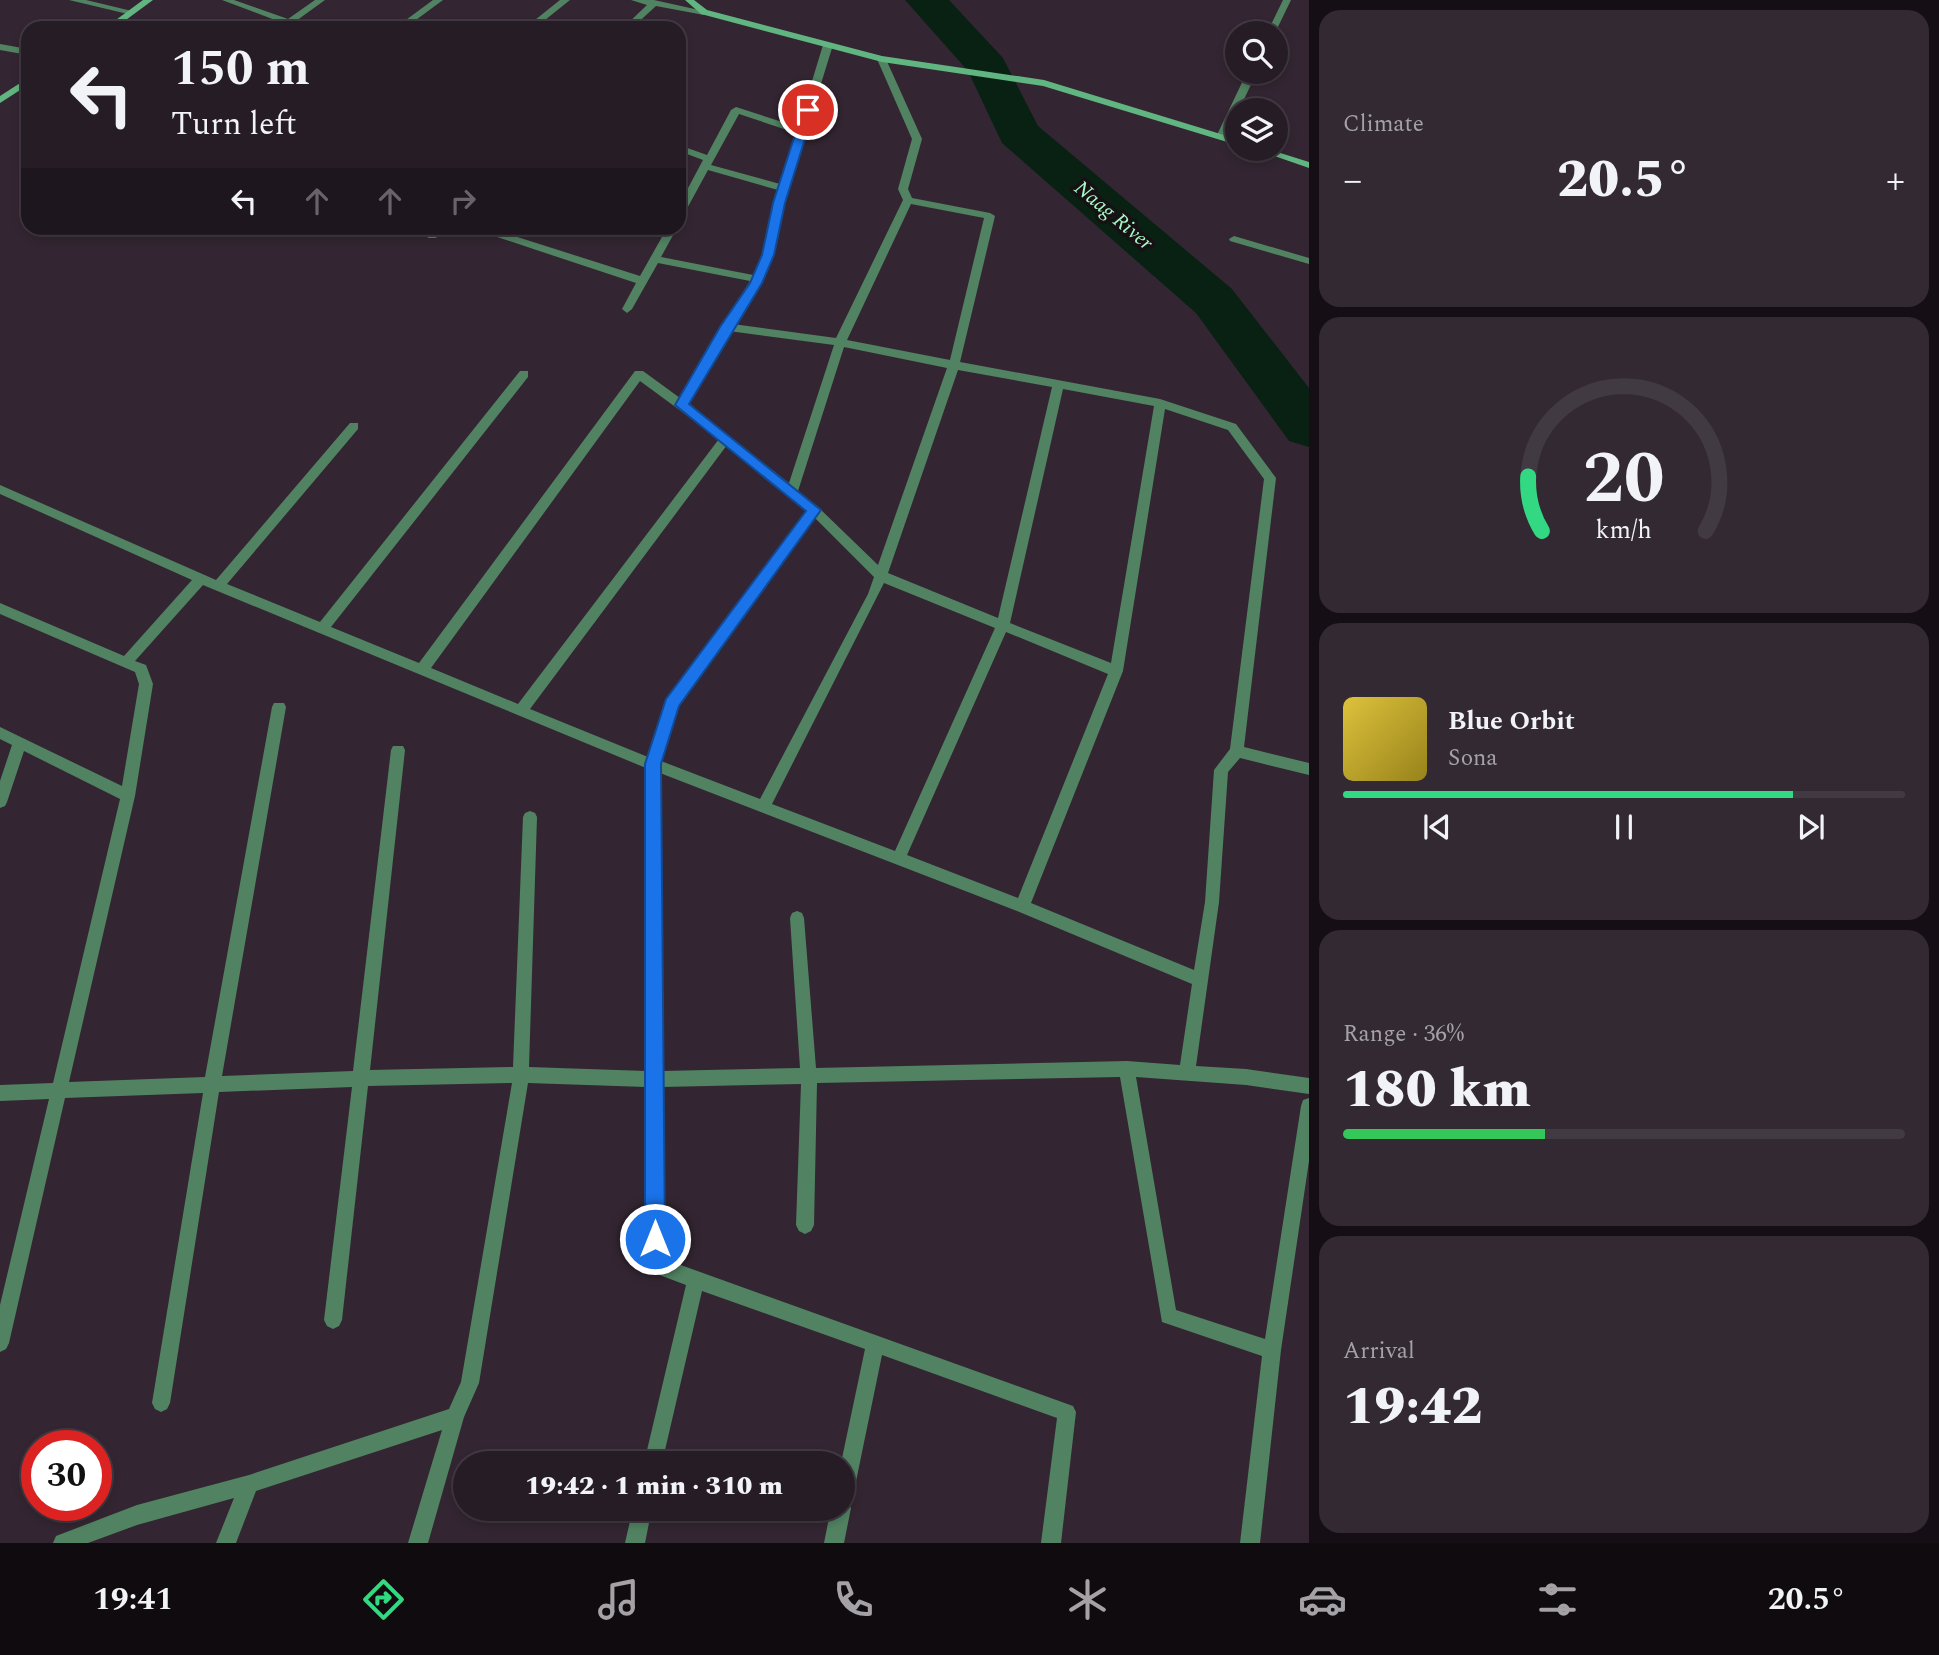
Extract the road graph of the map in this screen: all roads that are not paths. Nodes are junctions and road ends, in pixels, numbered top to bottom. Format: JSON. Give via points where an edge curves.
{"nodes":[{"id":1,"x":73,"y":0,"type":"edge"},
{"id":2,"x":149,"y":0,"type":"edge"},
{"id":3,"x":226,"y":0,"type":"edge"},
{"id":4,"x":321,"y":0,"type":"edge"},
{"id":5,"x":439,"y":0,"type":"edge"},
{"id":6,"x":566,"y":0,"type":"edge"},
{"id":7,"x":635,"y":0,"type":"edge"},
{"id":8,"x":689,"y":0,"type":"edge"},
{"id":9,"x":1287,"y":0,"type":"edge"},
{"id":10,"x":654,"y":3,"type":"junction"},
{"id":11,"x":132,"y":12,"type":"junction"},
{"id":12,"x":704,"y":12,"type":"junction"},
{"id":13,"x":119,"y":21,"type":"edge"},
{"id":14,"x":286,"y":21,"type":"edge"},
{"id":15,"x":290,"y":21,"type":"edge"},
{"id":16,"x":408,"y":21,"type":"edge"},
{"id":17,"x":538,"y":21,"type":"edge"},
{"id":18,"x":635,"y":21,"type":"edge"},
{"id":19,"x":1277,"y":21,"type":"edge"},
{"id":20,"x":828,"y":45,"type":"junction"},
{"id":21,"x":0,"y":47,"type":"edge"},
{"id":22,"x":21,"y":51,"type":"edge"},
{"id":23,"x":882,"y":59,"type":"junction"},
{"id":24,"x":1246,"y":84,"type":"edge"},
{"id":25,"x":21,"y":86,"type":"edge"},
{"id":26,"x":0,"y":100,"type":"edge"},
{"id":27,"x":802,"y":132,"type":"junction"},
{"id":28,"x":1221,"y":137,"type":"junction"},
{"id":29,"x":1225,"y":138,"type":"edge"},
{"id":30,"x":686,"y":152,"type":"edge"},
{"id":31,"x":1288,"y":158,"type":"edge"},
{"id":32,"x":707,"y":162,"type":"junction"},
{"id":33,"x":1309,"y":165,"type":"edge"},
{"id":34,"x":784,"y":188,"type":"junction"},
{"id":35,"x":686,"y":200,"type":"edge"},
{"id":36,"x":908,"y":200,"type":"junction"},
{"id":37,"x":502,"y":235,"type":"edge"},
{"id":38,"x":668,"y":235,"type":"edge"},
{"id":39,"x":1234,"y":239,"type":"dead end"},
{"id":40,"x":655,"y":259,"type":"junction"},
{"id":41,"x":1309,"y":261,"type":"edge"},
{"id":42,"x":757,"y":279,"type":"junction"},
{"id":43,"x":643,"y":281,"type":"junction"},
{"id":44,"x":627,"y":309,"type":"dead end"},
{"id":45,"x":726,"y":327,"type":"junction"},
{"id":46,"x":840,"y":342,"type":"junction"},
{"id":47,"x":954,"y":365,"type":"junction"},
{"id":48,"x":524,"y":374,"type":"dead end"},
{"id":49,"x":1058,"y":384,"type":"junction"},
{"id":50,"x":1160,"y":403,"type":"junction"},
{"id":51,"x":682,"y":405,"type":"junction"},
{"id":52,"x":354,"y":426,"type":"dead end"},
{"id":53,"x":726,"y":438,"type":"junction"},
{"id":54,"x":0,"y":489,"type":"edge"},
{"id":55,"x":792,"y":492,"type":"junction"},
{"id":56,"x":814,"y":510,"type":"junction"},
{"id":57,"x":881,"y":576,"type":"junction"},
{"id":58,"x":201,"y":579,"type":"junction"},
{"id":59,"x":218,"y":586,"type":"junction"},
{"id":60,"x":0,"y":608,"type":"edge"},
{"id":61,"x":1003,"y":625,"type":"junction"},
{"id":62,"x":322,"y":629,"type":"junction"},
{"id":63,"x":126,"y":662,"type":"junction"},
{"id":64,"x":422,"y":670,"type":"junction"},
{"id":65,"x":1116,"y":671,"type":"junction"},
{"id":66,"x":279,"y":707,"type":"dead end"},
{"id":67,"x":522,"y":711,"type":"junction"},
{"id":68,"x":0,"y":733,"type":"edge"},
{"id":69,"x":20,"y":742,"type":"junction"},
{"id":70,"x":398,"y":750,"type":"dead end"},
{"id":71,"x":1237,"y":751,"type":"junction"},
{"id":72,"x":653,"y":764,"type":"junction"},
{"id":73,"x":1309,"y":769,"type":"edge"},
{"id":74,"x":128,"y":796,"type":"junction"},
{"id":75,"x":0,"y":802,"type":"edge"},
{"id":76,"x":764,"y":806,"type":"junction"},
{"id":77,"x":530,"y":817,"type":"dead end"},
{"id":78,"x":899,"y":858,"type":"junction"},
{"id":79,"x":1022,"y":906,"type":"junction"},
{"id":80,"x":797,"y":918,"type":"dead end"},
{"id":81,"x":1200,"y":981,"type":"junction"},
{"id":82,"x":1127,"y":1069,"type":"junction"},
{"id":83,"x":1187,"y":1073,"type":"junction"},
{"id":84,"x":522,"y":1075,"type":"junction"},
{"id":85,"x":808,"y":1076,"type":"junction"},
{"id":86,"x":360,"y":1079,"type":"junction"},
{"id":87,"x":654,"y":1079,"type":"junction"},
{"id":88,"x":212,"y":1085,"type":"junction"},
{"id":89,"x":1309,"y":1086,"type":"edge"},
{"id":90,"x":59,"y":1091,"type":"junction"},
{"id":91,"x":0,"y":1093,"type":"edge"},
{"id":92,"x":1309,"y":1106,"type":"edge"},
{"id":93,"x":805,"y":1225,"type":"dead end"},
{"id":94,"x":696,"y":1280,"type":"junction"},
{"id":95,"x":332,"y":1320,"type":"dead end"},
{"id":96,"x":0,"y":1343,"type":"edge"},
{"id":97,"x":875,"y":1344,"type":"junction"},
{"id":98,"x":1272,"y":1350,"type":"junction"},
{"id":99,"x":161,"y":1403,"type":"dead end"},
{"id":100,"x":455,"y":1416,"type":"junction"},
{"id":101,"x":656,"y":1451,"type":"edge"},
{"id":102,"x":853,"y":1451,"type":"edge"},
{"id":103,"x":249,"y":1484,"type":"junction"},
{"id":104,"x":640,"y":1521,"type":"edge"},
{"id":105,"x":838,"y":1521,"type":"edge"},
{"id":106,"x":63,"y":1543,"type":"edge"},
{"id":107,"x":226,"y":1543,"type":"edge"},
{"id":108,"x":418,"y":1543,"type":"edge"},
{"id":109,"x":635,"y":1543,"type":"edge"},
{"id":110,"x":834,"y":1543,"type":"edge"},
{"id":111,"x":1052,"y":1543,"type":"edge"},
{"id":112,"x":1250,"y":1543,"type":"edge"}],
"edges":[{"from":1,"to":11,"type":"street"},
{"from":2,"to":11,"type":"street"},
{"from":3,"to":14,"type":"street"},
{"from":4,"to":15,"type":"street"},
{"from":5,"to":16,"type":"street"},
{"from":6,"to":17,"type":"street"},
{"from":7,"to":10,"type":"street"},
{"from":8,"to":12,"type":"street"},
{"from":9,"to":19,"type":"street"},
{"from":10,"to":12,"type":"street"},
{"from":10,"to":18,"type":"street"},
{"from":11,"to":13,"type":"street"},
{"from":12,"to":20,"type":"street"},
{"from":20,"to":23,"type":"street"},
{"from":20,"to":27,"type":"street"},
{"from":21,"to":22,"type":"street"},
{"from":23,"to":28,"type":"street","via":[[1044,83]]},
{"from":23,"to":36,"type":"street","via":[[917,139],[903,189]]},
{"from":24,"to":28,"type":"street"},
{"from":25,"to":26,"type":"street"},
{"from":27,"to":32,"type":"street","via":[[736,110]]},
{"from":27,"to":34,"type":"street"},
{"from":28,"to":29,"type":"street"},
{"from":30,"to":32,"type":"street"},
{"from":31,"to":33,"type":"street"},
{"from":32,"to":34,"type":"street"},
{"from":32,"to":35,"type":"street"},
{"from":34,"to":42,"type":"street","via":[[768,255]]},
{"from":36,"to":46,"type":"street"},
{"from":36,"to":47,"type":"street","via":[[990,216]]},
{"from":37,"to":43,"type":"street"},
{"from":38,"to":40,"type":"street"},
{"from":39,"to":41,"type":"street"},
{"from":40,"to":42,"type":"street"},
{"from":40,"to":43,"type":"street"},
{"from":42,"to":45,"type":"street"},
{"from":43,"to":44,"type":"street"},
{"from":45,"to":46,"type":"street"},
{"from":45,"to":51,"type":"street"},
{"from":46,"to":47,"type":"street"},
{"from":46,"to":55,"type":"street"},
{"from":47,"to":49,"type":"street"},
{"from":47,"to":57,"type":"street"},
{"from":48,"to":62,"type":"street"},
{"from":49,"to":50,"type":"street"},
{"from":49,"to":61,"type":"street"},
{"from":50,"to":65,"type":"street"},
{"from":50,"to":71,"type":"street","via":[[1232,427],[1270,478]]},
{"from":51,"to":53,"type":"street"},
{"from":51,"to":64,"type":"street","via":[[639,374]]},
{"from":52,"to":59,"type":"street"},
{"from":53,"to":55,"type":"street"},
{"from":53,"to":67,"type":"street"},
{"from":54,"to":58,"type":"street"},
{"from":55,"to":56,"type":"street"},
{"from":56,"to":57,"type":"street"},
{"from":56,"to":72,"type":"street","via":[[672,704]]},
{"from":57,"to":61,"type":"street"},
{"from":57,"to":76,"type":"street"},
{"from":58,"to":59,"type":"street"},
{"from":58,"to":63,"type":"street"},
{"from":59,"to":62,"type":"street"},
{"from":60,"to":63,"type":"street"},
{"from":61,"to":65,"type":"street"},
{"from":61,"to":78,"type":"street"},
{"from":62,"to":64,"type":"street"},
{"from":63,"to":74,"type":"street","via":[[141,669],[146,684]]},
{"from":64,"to":67,"type":"street"},
{"from":65,"to":79,"type":"street"},
{"from":66,"to":88,"type":"street"},
{"from":67,"to":72,"type":"street"},
{"from":68,"to":69,"type":"street"},
{"from":69,"to":74,"type":"street"},
{"from":69,"to":75,"type":"street"},
{"from":70,"to":86,"type":"street"},
{"from":71,"to":73,"type":"street"},
{"from":71,"to":81,"type":"street","via":[[1221,770],[1212,902]]},
{"from":72,"to":76,"type":"street"},
{"from":72,"to":87,"type":"street"},
{"from":74,"to":90,"type":"street"},
{"from":76,"to":78,"type":"street"},
{"from":77,"to":84,"type":"street"},
{"from":78,"to":79,"type":"street"},
{"from":79,"to":81,"type":"street"},
{"from":80,"to":85,"type":"street"},
{"from":81,"to":83,"type":"street"},
{"from":82,"to":83,"type":"street"},
{"from":82,"to":85,"type":"street"},
{"from":82,"to":98,"type":"street","via":[[1168,1316]]},
{"from":83,"to":89,"type":"street"},
{"from":84,"to":86,"type":"street"},
{"from":84,"to":87,"type":"street"},
{"from":84,"to":100,"type":"street","via":[[470,1383]]},
{"from":85,"to":87,"type":"street"},
{"from":85,"to":93,"type":"street"},
{"from":86,"to":88,"type":"street"},
{"from":86,"to":95,"type":"street"},
{"from":87,"to":94,"type":"street","via":[[655,1265]]},
{"from":88,"to":90,"type":"street"},
{"from":88,"to":99,"type":"street"},
{"from":90,"to":91,"type":"street"},
{"from":90,"to":96,"type":"street"},
{"from":92,"to":98,"type":"street"},
{"from":94,"to":97,"type":"street"},
{"from":94,"to":101,"type":"street"},
{"from":97,"to":102,"type":"street"},
{"from":97,"to":111,"type":"street","via":[[1067,1412]]},
{"from":98,"to":112,"type":"street"},
{"from":100,"to":103,"type":"street"},
{"from":100,"to":108,"type":"street"},
{"from":103,"to":106,"type":"street","via":[[138,1515]]},
{"from":103,"to":107,"type":"street"},
{"from":104,"to":109,"type":"street"},
{"from":105,"to":110,"type":"street"}]}
